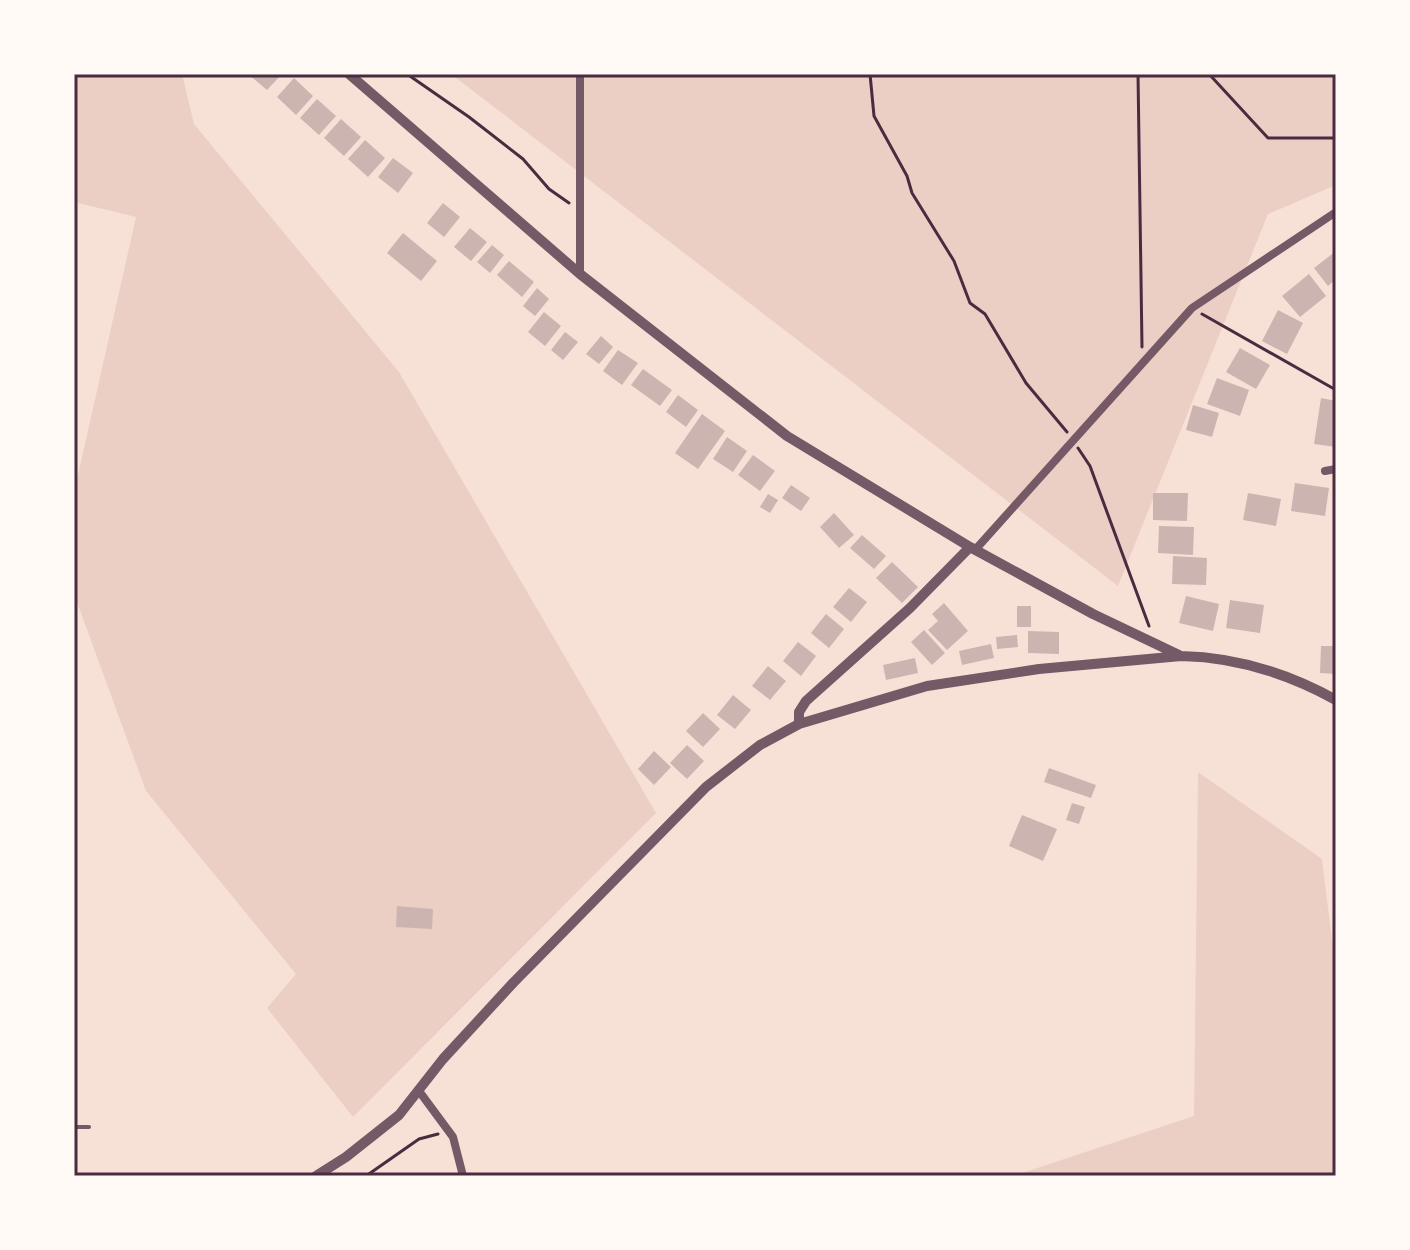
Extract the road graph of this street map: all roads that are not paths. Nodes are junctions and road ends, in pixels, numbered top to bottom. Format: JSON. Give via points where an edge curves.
{"nodes":[{"id":1,"x":349,"y":74,"type":"edge"},
{"id":2,"x":580,"y":74,"type":"edge"},
{"id":3,"x":1336,"y":212,"type":"edge"},
{"id":4,"x":580,"y":274,"type":"junction"},
{"id":5,"x":1336,"y":469,"type":"edge"},
{"id":6,"x":1325,"y":471,"type":"dead end"},
{"id":7,"x":972,"y":548,"type":"junction"},
{"id":8,"x":1181,"y":656,"type":"junction"},
{"id":9,"x":1336,"y":700,"type":"edge"},
{"id":10,"x":799,"y":724,"type":"junction"},
{"id":11,"x":419,"y":1091,"type":"junction"},
{"id":12,"x":74,"y":1127,"type":"edge"},
{"id":13,"x":89,"y":1127,"type":"dead end"},
{"id":14,"x":316,"y":1176,"type":"edge"},
{"id":15,"x":463,"y":1176,"type":"edge"}],
"edges":[{"from":1,"to":4,"type":"street"},
{"from":2,"to":4,"type":"street"},
{"from":3,"to":7,"type":"street","via":[[1192,308]]},
{"from":4,"to":7,"type":"street","via":[[787,436]]},
{"from":5,"to":6,"type":"street"},
{"from":7,"to":8,"type":"street"},
{"from":7,"to":10,"type":"street","via":[[806,701]]},
{"from":8,"to":9,"type":"street","via":[[1257,667]]},
{"from":8,"to":10,"type":"street","via":[[977,676],[872,700]]},
{"from":10,"to":11,"type":"street","via":[[750,752],[706,787],[470,1027]]},
{"from":11,"to":14,"type":"street","via":[[376,1135]]},
{"from":11,"to":15,"type":"street","via":[[453,1137]]},
{"from":12,"to":13,"type":"lane"}]}
